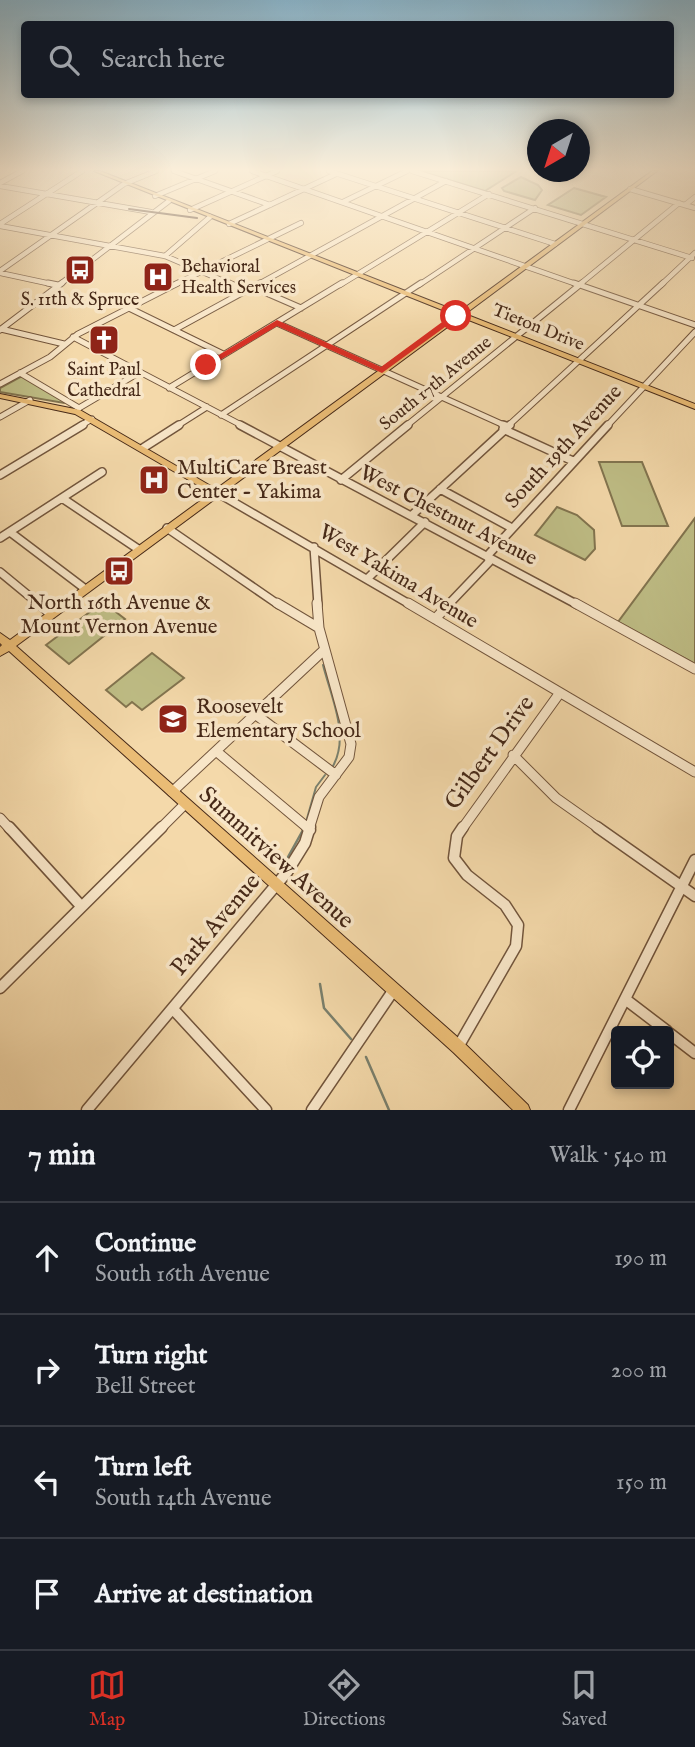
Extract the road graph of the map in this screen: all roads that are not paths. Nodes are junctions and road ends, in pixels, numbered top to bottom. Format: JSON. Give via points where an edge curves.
{"nodes":[{"id":1,"x":69,"y":223,"type":"edge"},
{"id":2,"x":137,"y":223,"type":"edge"},
{"id":3,"x":203,"y":223,"type":"edge"},
{"id":4,"x":226,"y":223,"type":"edge"},
{"id":5,"x":302,"y":223,"type":"dead end"},
{"id":6,"x":370,"y":223,"type":"edge"},
{"id":7,"x":401,"y":223,"type":"edge"},
{"id":8,"x":442,"y":223,"type":"edge"},
{"id":9,"x":489,"y":223,"type":"edge"},
{"id":10,"x":513,"y":223,"type":"edge"},
{"id":11,"x":578,"y":223,"type":"edge"},
{"id":12,"x":657,"y":223,"type":"edge"},
{"id":13,"x":229,"y":224,"type":"joint"},
{"id":14,"x":582,"y":224,"type":"junction"},
{"id":15,"x":0,"y":225,"type":"edge"},
{"id":16,"x":505,"y":228,"type":"junction"},
{"id":17,"x":427,"y":232,"type":"junction"},
{"id":18,"x":51,"y":235,"type":"junction"},
{"id":19,"x":265,"y":238,"type":"junction"},
{"id":20,"x":634,"y":240,"type":"junction"},
{"id":21,"x":555,"y":244,"type":"junction"},
{"id":22,"x":108,"y":246,"type":"junction"},
{"id":23,"x":475,"y":248,"type":"junction"},
{"id":24,"x":165,"y":256,"type":"junction"},
{"id":25,"x":310,"y":256,"type":"junction"},
{"id":26,"x":693,"y":256,"type":"edge"},
{"id":27,"x":526,"y":265,"type":"junction"},
{"id":28,"x":201,"y":271,"type":"junction"},
{"id":29,"x":0,"y":272,"type":"edge"},
{"id":30,"x":357,"y":274,"type":"junction"},
{"id":31,"x":580,"y":284,"type":"junction"},
{"id":32,"x":58,"y":285,"type":"junction"},
{"id":33,"x":250,"y":288,"type":"junction"},
{"id":34,"x":407,"y":293,"type":"junction"},
{"id":35,"x":639,"y":304,"type":"junction"},
{"id":36,"x":129,"y":308,"type":"junction"},
{"id":37,"x":301,"y":308,"type":"junction"},
{"id":38,"x":459,"y":313,"type":"junction"},
{"id":39,"x":277,"y":323,"type":"junction"},
{"id":40,"x":695,"y":325,"type":"edge"},
{"id":41,"x":0,"y":329,"type":"edge"},
{"id":42,"x":174,"y":330,"type":"junction"},
{"id":43,"x":695,"y":332,"type":"edge"},
{"id":44,"x":517,"y":336,"type":"junction"},
{"id":45,"x":73,"y":337,"type":"junction"},
{"id":46,"x":64,"y":344,"type":"junction"},
{"id":47,"x":328,"y":345,"type":"junction"},
{"id":48,"x":223,"y":354,"type":"junction"},
{"id":49,"x":577,"y":360,"type":"junction"},
{"id":50,"x":382,"y":370,"type":"junction"},
{"id":51,"x":140,"y":372,"type":"junction"},
{"id":52,"x":20,"y":373,"type":"junction"},
{"id":53,"x":0,"y":384,"type":"edge"},
{"id":54,"x":645,"y":387,"type":"junction"},
{"id":55,"x":169,"y":388,"type":"junction"},
{"id":56,"x":0,"y":396,"type":"edge"},
{"id":57,"x":443,"y":397,"type":"junction"},
{"id":58,"x":30,"y":400,"type":"junction"},
{"id":59,"x":207,"y":407,"type":"junction"},
{"id":60,"x":695,"y":408,"type":"edge"},
{"id":61,"x":78,"y":410,"type":"junction"},
{"id":62,"x":221,"y":415,"type":"junction"},
{"id":63,"x":0,"y":417,"type":"edge"},
{"id":64,"x":92,"y":419,"type":"junction"},
{"id":65,"x":504,"y":428,"type":"junction"},
{"id":66,"x":278,"y":446,"type":"junction"},
{"id":67,"x":143,"y":447,"type":"junction"},
{"id":68,"x":573,"y":461,"type":"junction"},
{"id":69,"x":102,"y":472,"type":"dead end"},
{"id":70,"x":0,"y":475,"type":"edge"},
{"id":71,"x":341,"y":480,"type":"junction"},
{"id":72,"x":440,"y":489,"type":"junction"},
{"id":73,"x":216,"y":492,"type":"junction"},
{"id":74,"x":62,"y":498,"type":"junction"},
{"id":75,"x":411,"y":516,"type":"junction"},
{"id":76,"x":425,"y":522,"type":"junction"},
{"id":77,"x":167,"y":528,"type":"junction"},
{"id":78,"x":512,"y":528,"type":"junction"},
{"id":79,"x":10,"y":532,"type":"junction"},
{"id":80,"x":0,"y":538,"type":"edge"},
{"id":81,"x":314,"y":547,"type":"junction"},
{"id":82,"x":138,"y":549,"type":"junction"},
{"id":83,"x":488,"y":555,"type":"junction"},
{"id":84,"x":0,"y":572,"type":"edge"},
{"id":85,"x":368,"y":578,"type":"junction"},
{"id":86,"x":84,"y":588,"type":"junction"},
{"id":87,"x":50,"y":613,"type":"junction"},
{"id":88,"x":435,"y":619,"type":"junction"},
{"id":89,"x":319,"y":628,"type":"junction"},
{"id":90,"x":3,"y":645,"type":"edge"},
{"id":91,"x":324,"y":650,"type":"junction"},
{"id":92,"x":695,"y":669,"type":"edge"},
{"id":93,"x":559,"y":694,"type":"junction"},
{"id":94,"x":255,"y":714,"type":"junction"},
{"id":95,"x":216,"y":751,"type":"junction"},
{"id":96,"x":513,"y":755,"type":"junction"},
{"id":97,"x":695,"y":772,"type":"edge"},
{"id":98,"x":336,"y":775,"type":"junction"},
{"id":99,"x":172,"y":792,"type":"junction"},
{"id":100,"x":185,"y":804,"type":"junction"},
{"id":101,"x":0,"y":818,"type":"edge"},
{"id":102,"x":307,"y":827,"type":"junction"},
{"id":103,"x":695,"y":860,"type":"edge"},
{"id":104,"x":276,"y":887,"type":"junction"},
{"id":105,"x":682,"y":887,"type":"junction"},
{"id":106,"x":695,"y":896,"type":"edge"},
{"id":107,"x":81,"y":906,"type":"junction"},
{"id":108,"x":0,"y":988,"type":"edge"},
{"id":109,"x":393,"y":991,"type":"junction"},
{"id":110,"x":625,"y":999,"type":"junction"},
{"id":111,"x":173,"y":1009,"type":"junction"},
{"id":112,"x":660,"y":1026,"type":"edge"},
{"id":113,"x":674,"y":1037,"type":"edge"},
{"id":114,"x":458,"y":1047,"type":"junction"},
{"id":115,"x":695,"y":1053,"type":"edge"},
{"id":116,"x":88,"y":1110,"type":"edge"},
{"id":117,"x":266,"y":1110,"type":"edge"},
{"id":118,"x":312,"y":1110,"type":"edge"},
{"id":119,"x":523,"y":1110,"type":"edge"},
{"id":120,"x":569,"y":1110,"type":"edge"}],
"edges":[{"from":1,"to":18,"type":"street"},
{"from":2,"to":22,"type":"street"},
{"from":3,"to":24,"type":"street"},
{"from":4,"to":13,"type":"main road","name":"Tieton Drive"},
{"from":5,"to":19,"type":"street"},
{"from":6,"to":25,"type":"street"},
{"from":7,"to":17,"type":"street"},
{"from":8,"to":17,"type":"street"},
{"from":9,"to":16,"type":"street"},
{"from":10,"to":16,"type":"street"},
{"from":11,"to":14,"type":"street"},
{"from":12,"to":20,"type":"street","name":"South 17th Avenue"},
{"from":13,"to":19,"type":"main road","name":"Tieton Drive"},
{"from":14,"to":20,"type":"street"},
{"from":14,"to":21,"type":"main road"},
{"from":15,"to":18,"type":"street"},
{"from":16,"to":21,"type":"street"},
{"from":16,"to":23,"type":"street"},
{"from":17,"to":23,"type":"street"},
{"from":17,"to":30,"type":"street"},
{"from":18,"to":22,"type":"street"},
{"from":18,"to":29,"type":"street"},
{"from":19,"to":25,"type":"main road","name":"Tieton Drive"},
{"from":19,"to":28,"type":"street"},
{"from":20,"to":26,"type":"street"},
{"from":20,"to":31,"type":"street","name":"South 17th Avenue"},
{"from":21,"to":27,"type":"main road"},
{"from":22,"to":24,"type":"street"},
{"from":22,"to":32,"type":"street"},
{"from":23,"to":27,"type":"street"},
{"from":23,"to":34,"type":"street"},
{"from":24,"to":28,"type":"street"},
{"from":25,"to":30,"type":"main road","name":"Tieton Drive"},
{"from":25,"to":33,"type":"street"},
{"from":26,"to":35,"type":"street"},
{"from":27,"to":31,"type":"street"},
{"from":27,"to":38,"type":"main road"},
{"from":28,"to":33,"type":"street"},
{"from":28,"to":36,"type":"street"},
{"from":29,"to":32,"type":"street"},
{"from":30,"to":34,"type":"main road","name":"Tieton Drive"},
{"from":30,"to":37,"type":"street"},
{"from":31,"to":35,"type":"street"},
{"from":31,"to":44,"type":"street","name":"South 17th Avenue"},
{"from":32,"to":41,"type":"street"},
{"from":33,"to":37,"type":"street"},
{"from":33,"to":42,"type":"street"},
{"from":34,"to":38,"type":"main road","name":"Tieton Drive"},
{"from":34,"to":47,"type":"street"},
{"from":35,"to":40,"type":"street"},
{"from":35,"to":49,"type":"street"},
{"from":36,"to":42,"type":"street"},
{"from":36,"to":45,"type":"street"},
{"from":37,"to":39,"type":"street"},
{"from":38,"to":44,"type":"main road","name":"Tieton Drive"},
{"from":38,"to":50,"type":"main road"},
{"from":39,"to":47,"type":"street"},
{"from":39,"to":48,"type":"street"},
{"from":41,"to":46,"type":"street"},
{"from":42,"to":48,"type":"street"},
{"from":43,"to":54,"type":"street","name":"South 19th Avenue"},
{"from":44,"to":49,"type":"main road","name":"Tieton Drive"},
{"from":44,"to":57,"type":"street","name":"South 17th Avenue"},
{"from":45,"to":46,"type":"street"},
{"from":45,"to":51,"type":"street","name":"West Chestnut Avenue"},
{"from":46,"to":52,"type":"street"},
{"from":47,"to":50,"type":"street"},
{"from":47,"to":62,"type":"street"},
{"from":48,"to":55,"type":"street"},
{"from":49,"to":54,"type":"main road","name":"Tieton Drive"},
{"from":49,"to":65,"type":"street"},
{"from":50,"to":57,"type":"street"},
{"from":50,"to":66,"type":"main road"},
{"from":51,"to":55,"type":"street","name":"West Chestnut Avenue"},
{"from":51,"to":61,"type":"street"},
{"from":52,"to":53,"type":"street"},
{"from":52,"to":61,"type":"street"},
{"from":54,"to":60,"type":"main road","name":"Tieton Drive"},
{"from":54,"to":68,"type":"street","name":"South 19th Avenue"},
{"from":55,"to":59,"type":"street","name":"West Chestnut Avenue"},
{"from":56,"to":58,"type":"main road","name":"West Yakima Avenue"},
{"from":57,"to":65,"type":"street"},
{"from":57,"to":71,"type":"street","name":"South 17th Avenue"},
{"from":58,"to":61,"type":"main road","name":"West Yakima Avenue"},
{"from":58,"to":63,"type":"street"},
{"from":59,"to":62,"type":"street","name":"West Chestnut Avenue"},
{"from":59,"to":67,"type":"street"},
{"from":61,"to":64,"type":"main road","name":"West Yakima Avenue"},
{"from":62,"to":66,"type":"street","name":"West Chestnut Avenue"},
{"from":64,"to":67,"type":"main road","name":"West Yakima Avenue"},
{"from":64,"to":70,"type":"street"},
{"from":65,"to":68,"type":"street"},
{"from":65,"to":72,"type":"street"},
{"from":66,"to":71,"type":"street","name":"West Chestnut Avenue"},
{"from":66,"to":73,"type":"main road"},
{"from":67,"to":73,"type":"main road","name":"West Yakima Avenue"},
{"from":68,"to":78,"type":"street","name":"South 19th Avenue"},
{"from":69,"to":74,"type":"street"},
{"from":71,"to":75,"type":"street","name":"West Chestnut Avenue"},
{"from":72,"to":75,"type":"street"},
{"from":72,"to":78,"type":"street"},
{"from":73,"to":77,"type":"main road"},
{"from":73,"to":81,"type":"street","name":"West Yakima Avenue"},
{"from":74,"to":79,"type":"street"},
{"from":74,"to":82,"type":"street"},
{"from":75,"to":76,"type":"street","name":"West Chestnut Avenue"},
{"from":76,"to":83,"type":"street","name":"West Chestnut Avenue"},
{"from":76,"to":85,"type":"street"},
{"from":77,"to":82,"type":"main road"},
{"from":77,"to":89,"type":"street"},
{"from":78,"to":83,"type":"street","name":"South 19th Avenue"},
{"from":79,"to":80,"type":"street"},
{"from":79,"to":86,"type":"street"},
{"from":81,"to":85,"type":"street","name":"West Yakima Avenue"},
{"from":81,"to":89,"type":"street","name":"Park Avenue"},
{"from":82,"to":86,"type":"main road"},
{"from":83,"to":88,"type":"street","name":"South 19th Avenue","via":[[489,562]]},
{"from":83,"to":92,"type":"street","name":"West Chestnut Avenue"},
{"from":84,"to":87,"type":"street"},
{"from":85,"to":88,"type":"street","name":"West Yakima Avenue"},
{"from":86,"to":87,"type":"main road"},
{"from":87,"to":90,"type":"main road"},
{"from":88,"to":93,"type":"street","name":"West Yakima Avenue"},
{"from":89,"to":91,"type":"street","name":"Park Avenue"},
{"from":90,"to":99,"type":"main road","name":"Summitview Avenue"},
{"from":91,"to":94,"type":"street"},
{"from":91,"to":98,"type":"street","name":"Park Avenue","via":[[351,744],[349,757]]},
{"from":93,"to":96,"type":"street","name":"Gilbert Drive"},
{"from":93,"to":97,"type":"street","name":"West Yakima Avenue"},
{"from":94,"to":95,"type":"street"},
{"from":94,"to":98,"type":"street"},
{"from":95,"to":99,"type":"street"},
{"from":95,"to":102,"type":"street"},
{"from":96,"to":105,"type":"street","via":[[555,798]]},
{"from":96,"to":114,"type":"street","name":"Gilbert Drive","via":[[457,836],[454,858],[467,875],[505,905],[518,925],[516,946]]},
{"from":98,"to":102,"type":"street","name":"Park Avenue","via":[[319,797]]},
{"from":99,"to":100,"type":"main road","name":"Summitview Avenue"},
{"from":100,"to":104,"type":"main road","name":"Summitview Avenue"},
{"from":100,"to":107,"type":"street"},
{"from":101,"to":107,"type":"street"},
{"from":102,"to":104,"type":"street","name":"Park Avenue","via":[[296,859]]},
{"from":103,"to":105,"type":"street"},
{"from":104,"to":109,"type":"main road","name":"Summitview Avenue"},
{"from":104,"to":111,"type":"street","name":"Park Avenue"},
{"from":105,"to":106,"type":"street"},
{"from":105,"to":110,"type":"street"},
{"from":107,"to":108,"type":"street"},
{"from":109,"to":114,"type":"main road","name":"Summitview Avenue"},
{"from":109,"to":118,"type":"street"},
{"from":110,"to":112,"type":"street"},
{"from":110,"to":120,"type":"street"},
{"from":111,"to":116,"type":"street","name":"Park Avenue"},
{"from":111,"to":117,"type":"street"},
{"from":113,"to":115,"type":"street"},
{"from":114,"to":119,"type":"main road","name":"Summitview Avenue"}]}
